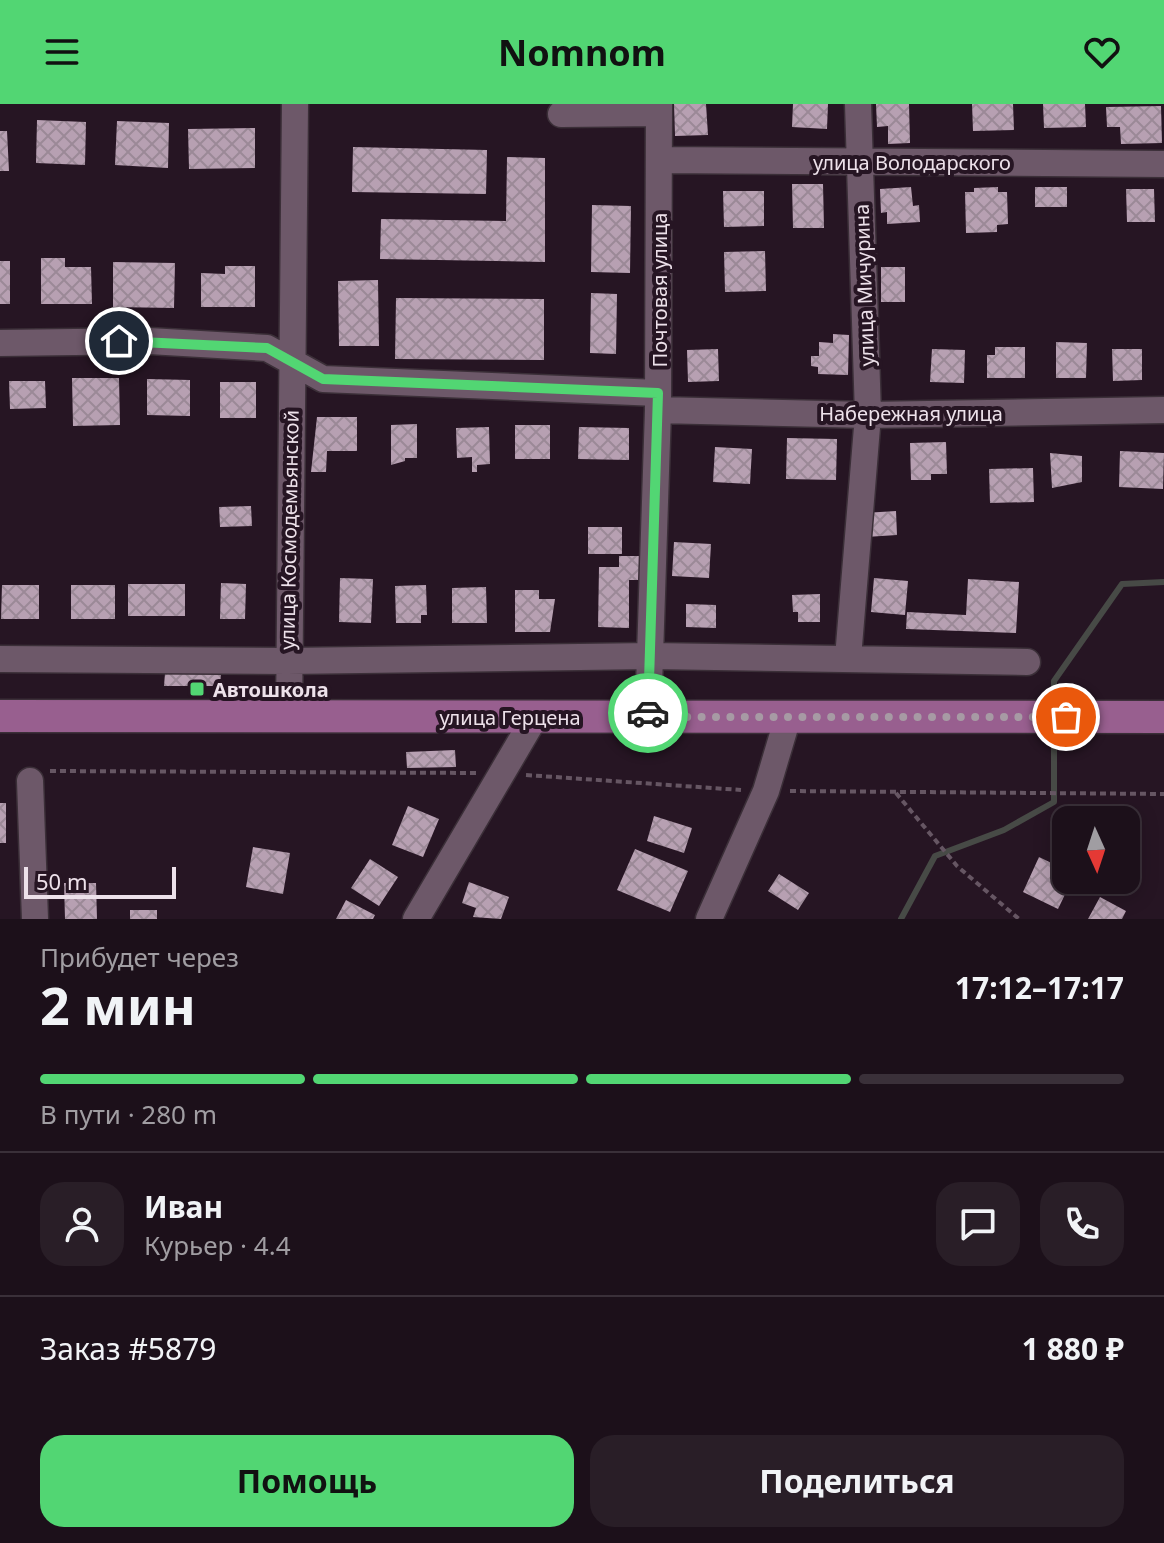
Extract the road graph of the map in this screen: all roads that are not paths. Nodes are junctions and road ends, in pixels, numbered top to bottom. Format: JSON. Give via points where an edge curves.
{"nodes":[{"id":1,"x":295,"y":104,"type":"edge"},
{"id":2,"x":858,"y":104,"type":"edge"},
{"id":3,"x":659,"y":108,"type":"edge"},
{"id":4,"x":561,"y":114,"type":"dead end"},
{"id":5,"x":659,"y":160,"type":"junction"},
{"id":6,"x":860,"y":163,"type":"junction"},
{"id":7,"x":1164,"y":164,"type":"edge"},
{"id":8,"x":0,"y":343,"type":"edge"},
{"id":9,"x":292,"y":360,"type":"junction"},
{"id":10,"x":658,"y":402,"type":"junction"},
{"id":11,"x":1164,"y":410,"type":"edge"},
{"id":12,"x":868,"y":415,"type":"junction"},
{"id":13,"x":651,"y":656,"type":"junction"},
{"id":14,"x":848,"y":658,"type":"junction"},
{"id":15,"x":0,"y":659,"type":"edge"},
{"id":16,"x":287,"y":661,"type":"junction"},
{"id":17,"x":1027,"y":662,"type":"dead end"},
{"id":18,"x":0,"y":716,"type":"edge"},
{"id":19,"x":289,"y":717,"type":"junction"},
{"id":20,"x":535,"y":717,"type":"junction"},
{"id":21,"x":648,"y":717,"type":"junction"},
{"id":22,"x":788,"y":717,"type":"junction"},
{"id":23,"x":1164,"y":717,"type":"edge"},
{"id":24,"x":30,"y":781,"type":"dead end"},
{"id":25,"x":35,"y":919,"type":"edge"},
{"id":26,"x":416,"y":919,"type":"edge"},
{"id":27,"x":709,"y":919,"type":"edge"}],
"edges":[{"from":1,"to":9,"type":"street","name":"улица Космодемьянской"},
{"from":2,"to":6,"type":"street","name":"улица Мичурина"},
{"from":3,"to":4,"type":"street"},
{"from":3,"to":5,"type":"street","name":"Почтовая улица"},
{"from":5,"to":6,"type":"street","name":"улица Володарского"},
{"from":5,"to":10,"type":"street","name":"Почтовая улица"},
{"from":6,"to":7,"type":"street","name":"улица Володарского"},
{"from":6,"to":12,"type":"street","name":"улица Мичурина"},
{"from":8,"to":9,"type":"street","name":"Набережная улица","via":[[149,341],[267,348]]},
{"from":9,"to":10,"type":"street","name":"Набережная улица","via":[[323,379]]},
{"from":9,"to":16,"type":"street","name":"улица Космодемьянской"},
{"from":10,"to":12,"type":"street","name":"Набережная улица"},
{"from":10,"to":13,"type":"street","name":"Почтовая улица"},
{"from":11,"to":12,"type":"street","name":"Набережная улица"},
{"from":12,"to":14,"type":"street","name":"улица Мичурина"},
{"from":13,"to":14,"type":"street"},
{"from":13,"to":16,"type":"street"},
{"from":13,"to":21,"type":"street","name":"Почтовая улица"},
{"from":14,"to":17,"type":"street"},
{"from":15,"to":16,"type":"street"},
{"from":16,"to":19,"type":"street","name":"улица Космодемьянской"},
{"from":18,"to":19,"type":"main road","name":"улица Герцена"},
{"from":19,"to":20,"type":"main road","name":"улица Герцена"},
{"from":20,"to":21,"type":"main road","name":"улица Герцена"},
{"from":20,"to":26,"type":"street"},
{"from":21,"to":22,"type":"main road","name":"улица Герцена"},
{"from":22,"to":23,"type":"main road","name":"улица Герцена"},
{"from":22,"to":27,"type":"street","via":[[766,791]]},
{"from":24,"to":25,"type":"street"}]}
